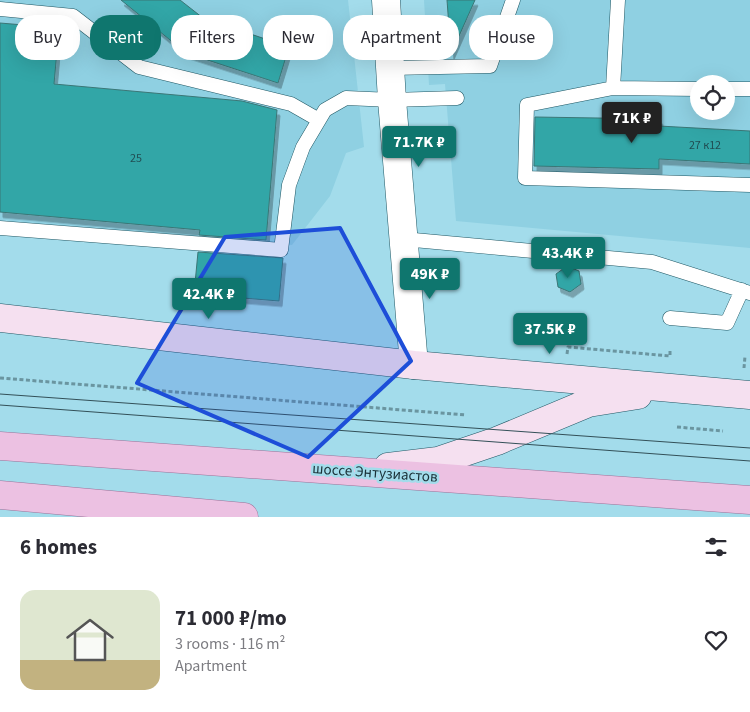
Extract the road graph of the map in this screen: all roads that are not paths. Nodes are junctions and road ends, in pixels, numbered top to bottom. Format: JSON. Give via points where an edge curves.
{"nodes":[{"id":1,"x":386,"y":0,"type":"edge"},
{"id":2,"x":513,"y":0,"type":"edge"},
{"id":3,"x":618,"y":0,"type":"edge"},
{"id":4,"x":0,"y":9,"type":"edge"},
{"id":5,"x":390,"y":68,"type":"junction"},
{"id":6,"x":613,"y":88,"type":"junction"},
{"id":7,"x":690,"y":89,"type":"edge"},
{"id":8,"x":735,"y":89,"type":"edge"},
{"id":9,"x":750,"y":90,"type":"edge"},
{"id":10,"x":457,"y":98,"type":"dead end"},
{"id":11,"x":392,"y":100,"type":"junction"},
{"id":12,"x":319,"y":120,"type":"junction"},
{"id":13,"x":750,"y":185,"type":"edge"},
{"id":14,"x":0,"y":228,"type":"edge"},
{"id":15,"x":403,"y":239,"type":"junction"},
{"id":16,"x":746,"y":292,"type":"edge"},
{"id":17,"x":0,"y":318,"type":"edge"},
{"id":18,"x":670,"y":318,"type":"dead end"},
{"id":19,"x":414,"y":365,"type":"junction"},
{"id":20,"x":681,"y":388,"type":"junction"},
{"id":21,"x":750,"y":395,"type":"edge"},
{"id":22,"x":0,"y":446,"type":"edge"},
{"id":23,"x":349,"y":471,"type":"junction"},
{"id":24,"x":0,"y":495,"type":"edge"},
{"id":25,"x":750,"y":500,"type":"edge"},
{"id":26,"x":244,"y":517,"type":"edge"}],
"edges":[{"from":1,"to":5,"type":"street"},
{"from":2,"to":5,"type":"lane","via":[[490,66]]},
{"from":3,"to":6,"type":"lane"},
{"from":4,"to":12,"type":"lane","via":[[73,16],[138,67],[291,104]]},
{"from":5,"to":11,"type":"street"},
{"from":6,"to":7,"type":"lane"},
{"from":6,"to":13,"type":"lane","via":[[527,105],[525,178]]},
{"from":8,"to":9,"type":"lane"},
{"from":10,"to":11,"type":"lane"},
{"from":11,"to":12,"type":"lane","via":[[346,98],[325,110]]},
{"from":11,"to":15,"type":"street"},
{"from":12,"to":14,"type":"lane","via":[[303,147],[289,185],[281,250]]},
{"from":15,"to":16,"type":"lane","via":[[652,262]]},
{"from":15,"to":19,"type":"street"},
{"from":16,"to":18,"type":"lane","via":[[727,323]]},
{"from":17,"to":19,"type":"main road"},
{"from":19,"to":20,"type":"main road"},
{"from":20,"to":21,"type":"main road"},
{"from":20,"to":23,"type":"main road","via":[[588,403],[497,441],[438,461]]},
{"from":22,"to":23,"type":"main road","name":"шоссе Энтузиастов"},
{"from":23,"to":25,"type":"main road","name":"шоссе Энтузиастов"},
{"from":24,"to":26,"type":"main road"}]}
